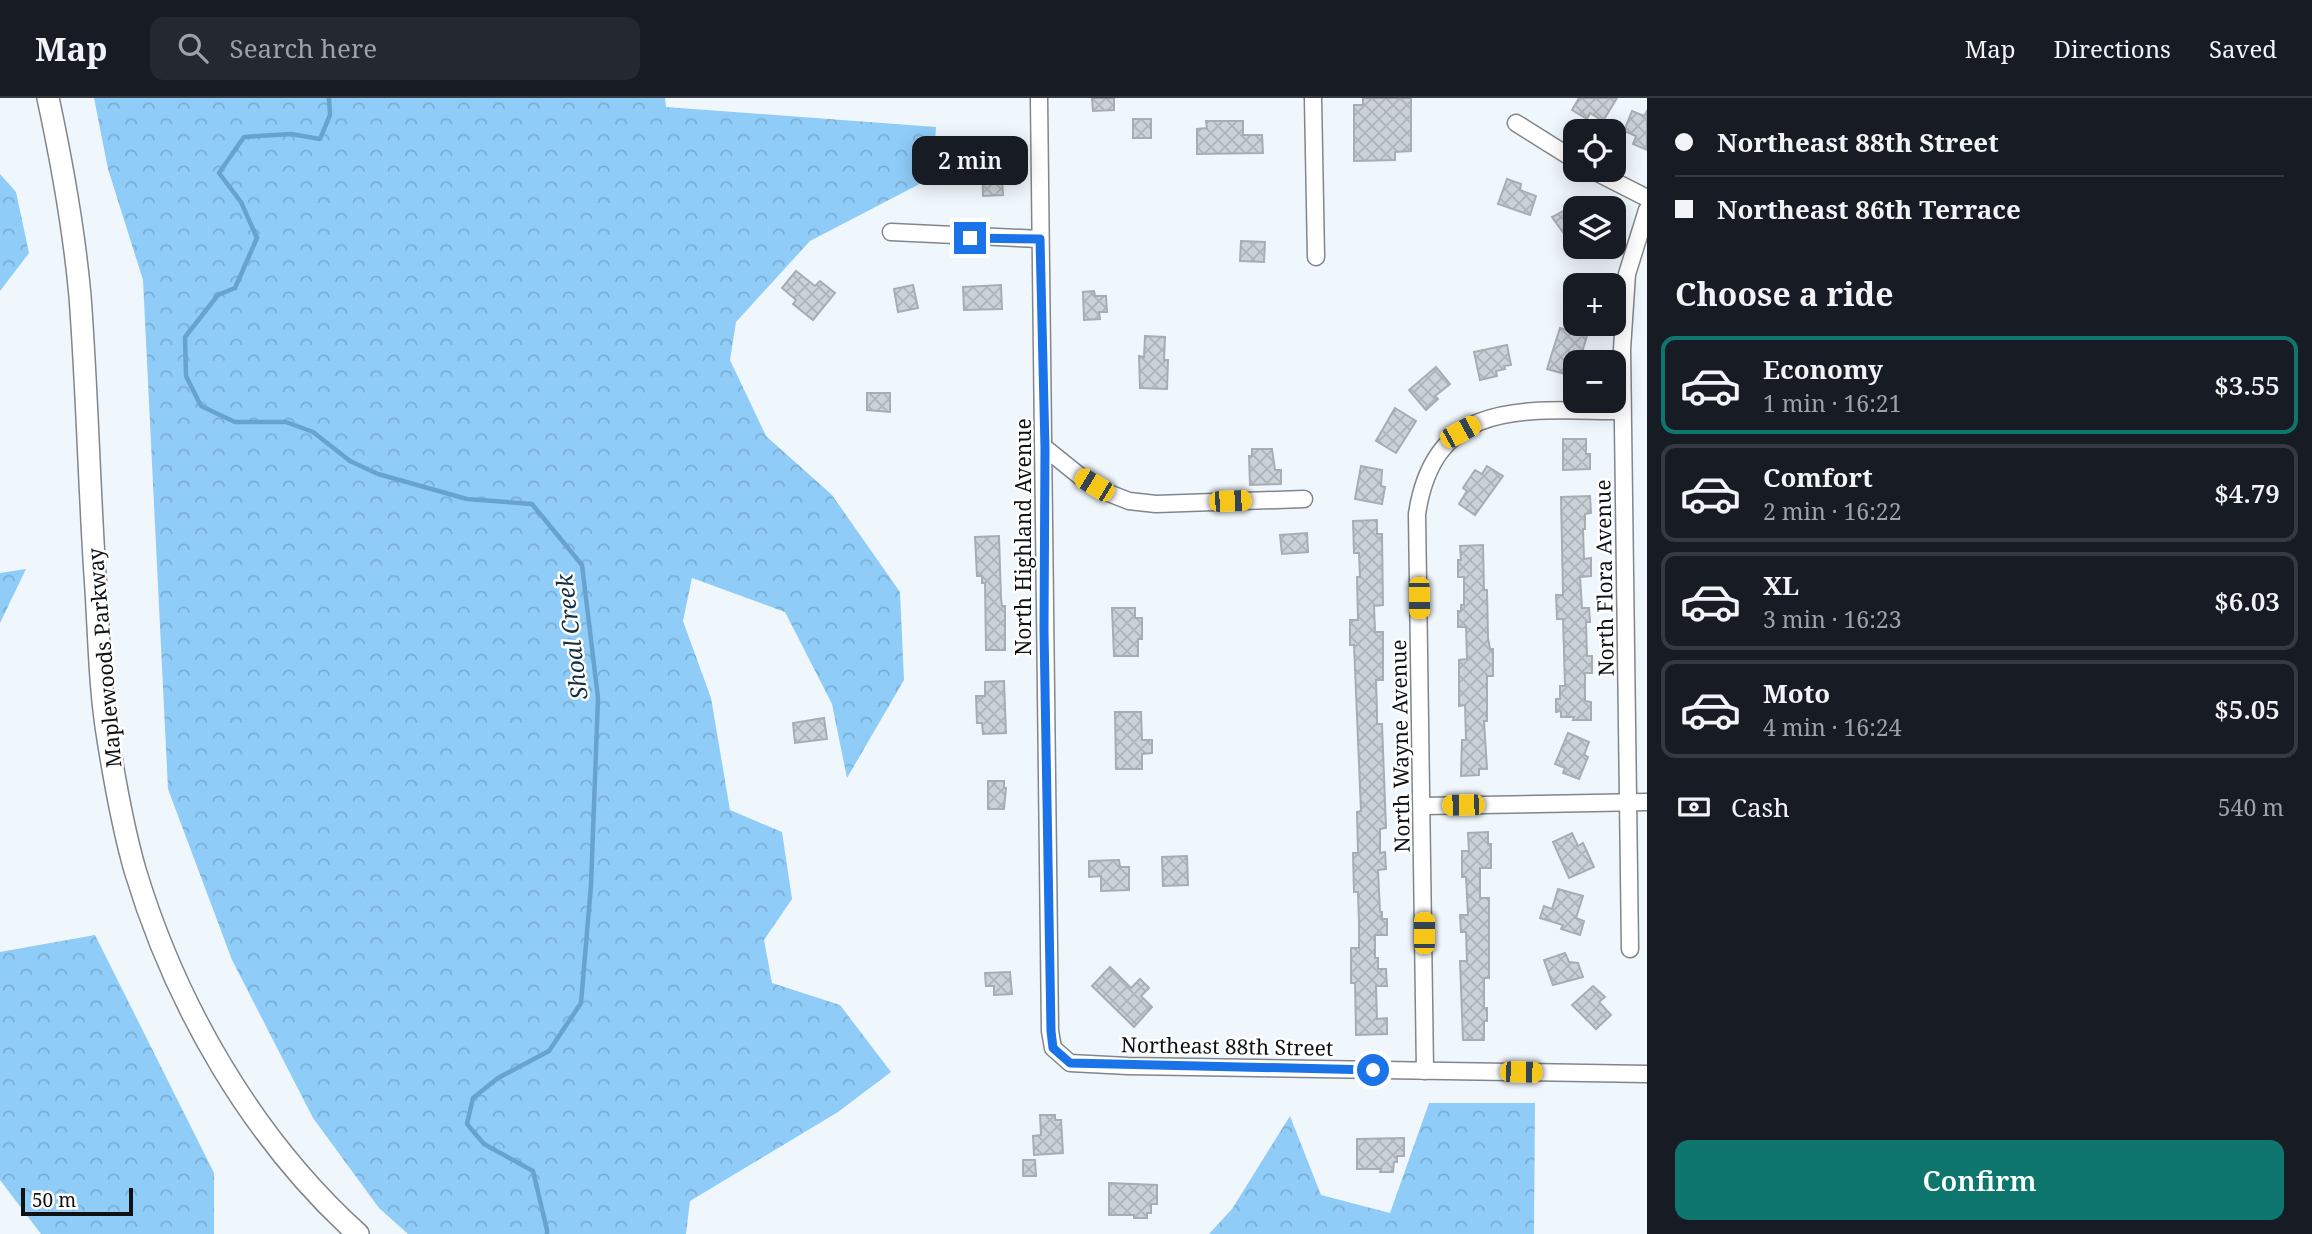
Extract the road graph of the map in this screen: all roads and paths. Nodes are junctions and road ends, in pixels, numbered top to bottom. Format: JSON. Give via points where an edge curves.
{"nodes":[{"id":1,"x":48,"y":98,"type":"edge"},
{"id":2,"x":1039,"y":98,"type":"edge"},
{"id":3,"x":1313,"y":98,"type":"edge"},
{"id":4,"x":1516,"y":123,"type":"dead end"},
{"id":5,"x":1563,"y":152,"type":"edge"},
{"id":6,"x":1616,"y":182,"type":"edge"},
{"id":7,"x":1647,"y":198,"type":"edge"},
{"id":8,"x":1647,"y":210,"type":"edge"},
{"id":9,"x":891,"y":233,"type":"dead end"},
{"id":10,"x":1040,"y":239,"type":"junction"},
{"id":11,"x":1316,"y":257,"type":"dead end"},
{"id":12,"x":1623,"y":350,"type":"edge"},
{"id":13,"x":1563,"y":411,"type":"edge"},
{"id":14,"x":1622,"y":413,"type":"edge"},
{"id":15,"x":1045,"y":448,"type":"junction"},
{"id":16,"x":1304,"y":499,"type":"dead end"},
{"id":17,"x":1628,"y":802,"type":"junction"},
{"id":18,"x":1647,"y":802,"type":"edge"},
{"id":19,"x":1423,"y":806,"type":"junction"},
{"id":20,"x":1630,"y":949,"type":"dead end"},
{"id":21,"x":1060,"y":1056,"type":"joint"},
{"id":22,"x":1425,"y":1071,"type":"junction"},
{"id":23,"x":1647,"y":1074,"type":"edge"},
{"id":24,"x":358,"y":1234,"type":"edge"}],
"edges":[{"from":1,"to":24,"type":"main road","name":"Maplewoods Parkway","via":[[79,296],[107,736],[135,869],[176,978],[234,1084],[271,1139],[330,1209]]},
{"from":2,"to":10,"type":"street","name":"North Highland Avenue"},
{"from":3,"to":11,"type":"street"},
{"from":4,"to":5,"type":"street"},
{"from":6,"to":7,"type":"street"},
{"from":8,"to":12,"type":"street","name":"North Flora Avenue","via":[[1628,274]]},
{"from":9,"to":10,"type":"street"},
{"from":10,"to":15,"type":"street","name":"North Highland Avenue"},
{"from":13,"to":19,"type":"street","name":"North Wayne Avenue","via":[[1503,414],[1480,421],[1445,445],[1425,476],[1417,514]]},
{"from":14,"to":17,"type":"street","name":"North Flora Avenue"},
{"from":15,"to":16,"type":"street","via":[[1081,477],[1129,501]]},
{"from":15,"to":21,"type":"street","name":"North Highland Avenue","via":[[1051,1031],[1053,1048]]},
{"from":17,"to":18,"type":"street"},
{"from":17,"to":19,"type":"street"},
{"from":17,"to":20,"type":"street","name":"North Flora Avenue"},
{"from":19,"to":22,"type":"street","name":"North Wayne Avenue"},
{"from":21,"to":22,"type":"street","name":"Northeast 88th Street","via":[[1070,1063],[1128,1066]]},
{"from":22,"to":23,"type":"street","name":"Northeast 88th Street"}]}
